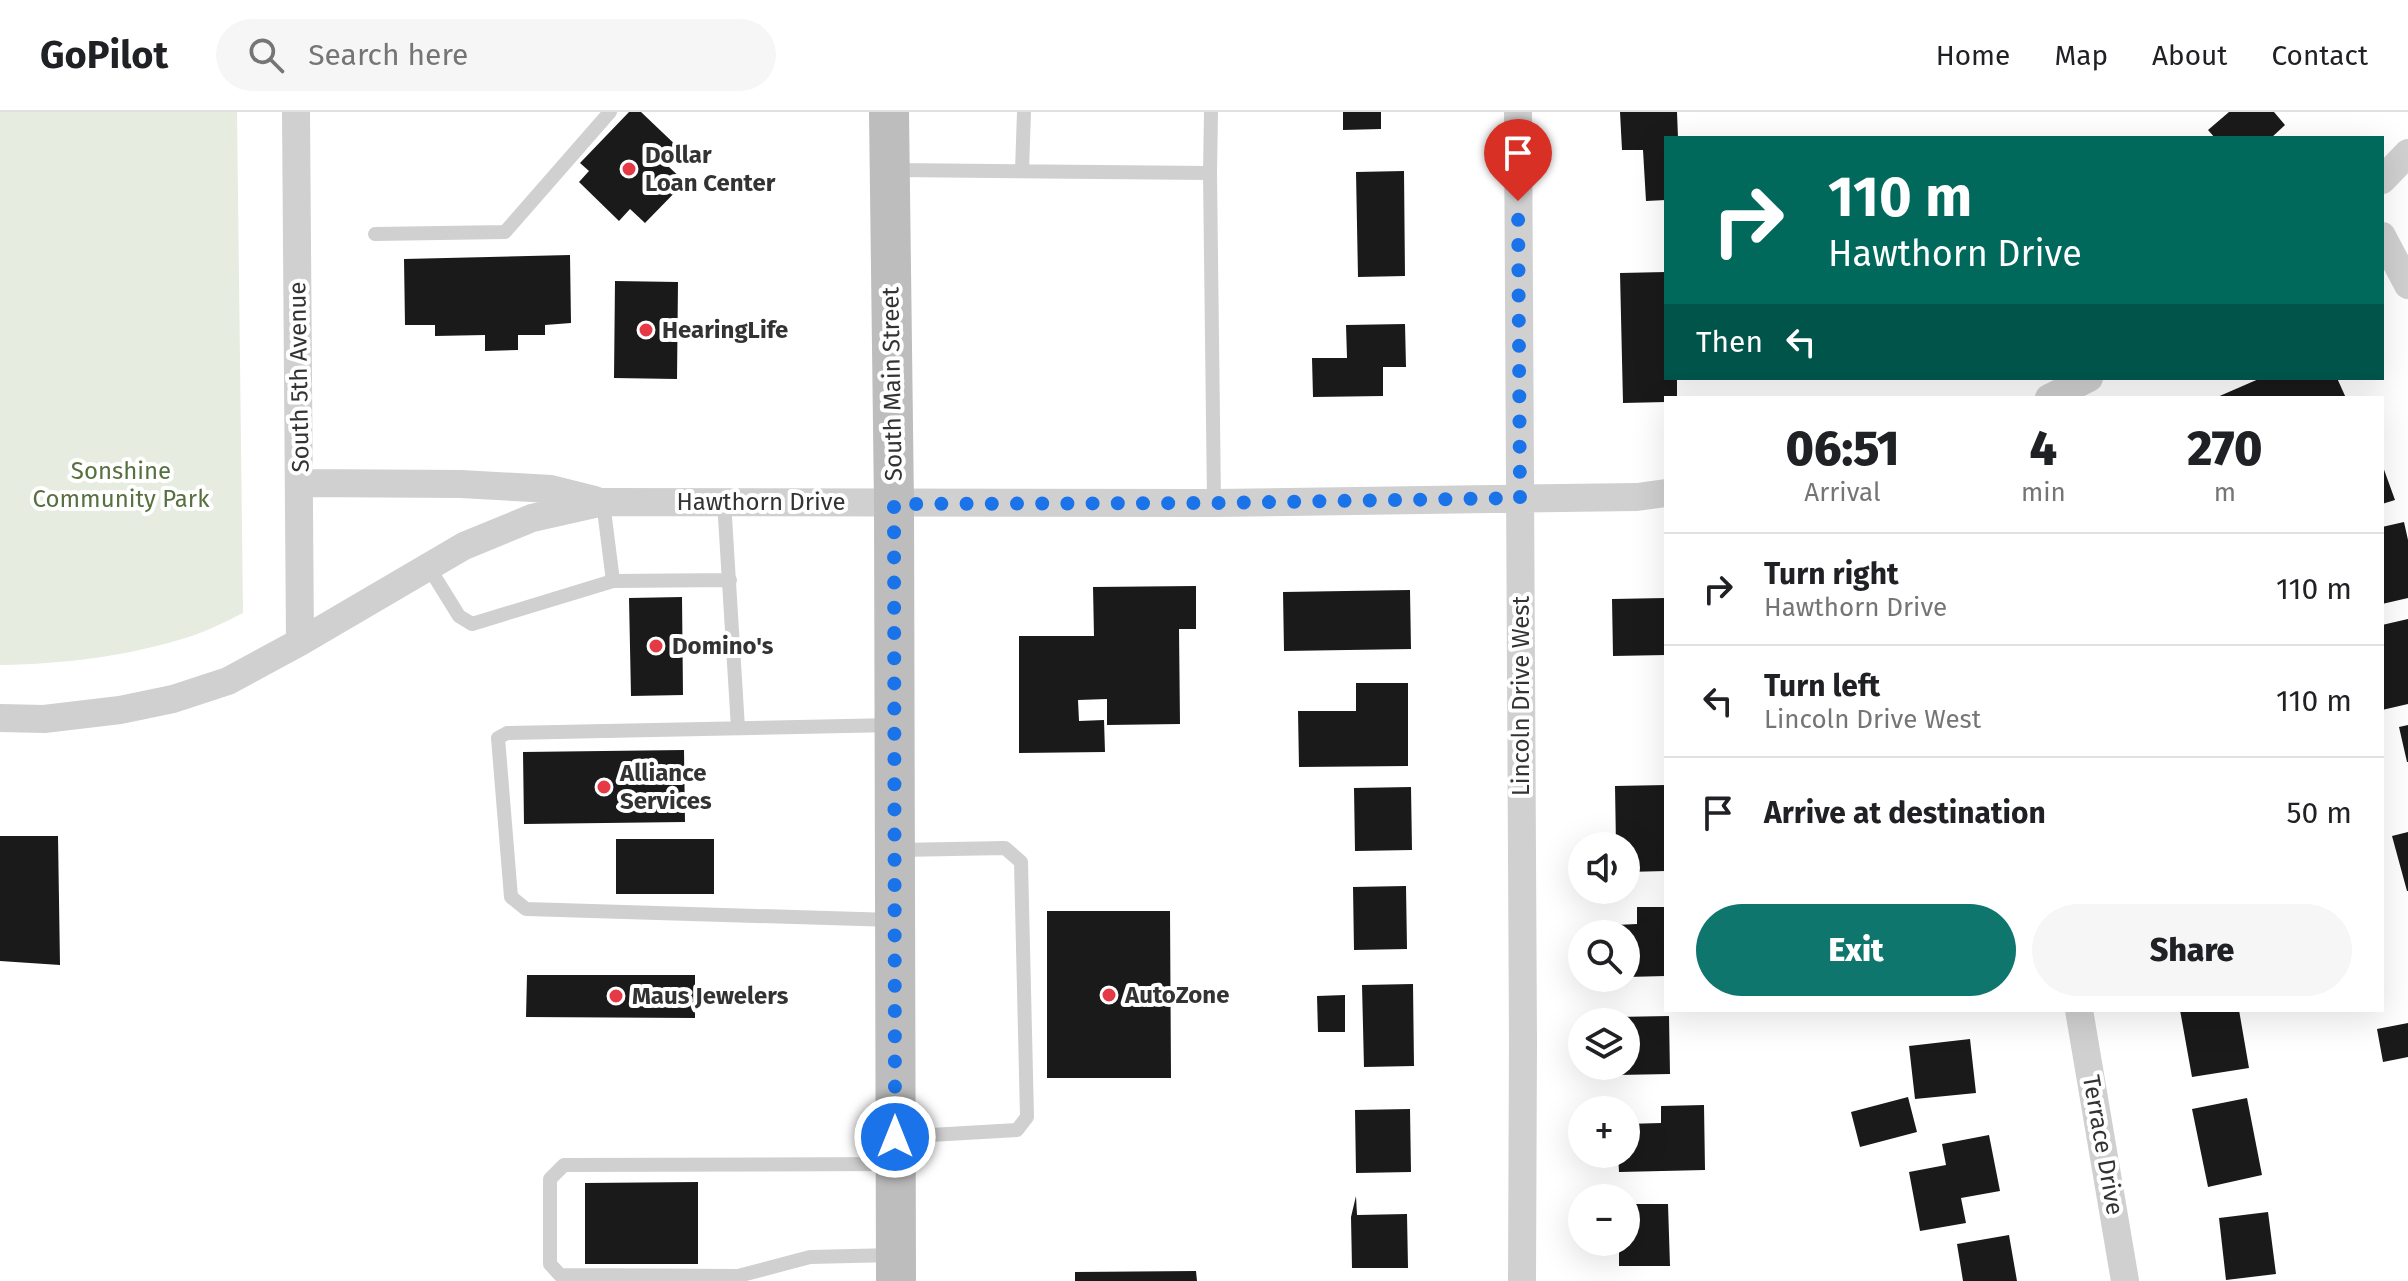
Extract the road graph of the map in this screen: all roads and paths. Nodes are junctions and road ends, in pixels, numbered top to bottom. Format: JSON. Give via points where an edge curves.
{"nodes":[{"id":1,"x":296,"y":112,"type":"edge"},
{"id":2,"x":610,"y":112,"type":"edge"},
{"id":3,"x":889,"y":112,"type":"edge"},
{"id":4,"x":1024,"y":112,"type":"edge"},
{"id":5,"x":1211,"y":112,"type":"edge"},
{"id":6,"x":1518,"y":112,"type":"edge"},
{"id":7,"x":2408,"y":153,"type":"edge"},
{"id":8,"x":890,"y":170,"type":"junction"},
{"id":9,"x":1022,"y":171,"type":"junction"},
{"id":10,"x":1210,"y":173,"type":"junction"},
{"id":11,"x":2384,"y":178,"type":"edge"},
{"id":12,"x":375,"y":234,"type":"dead end"},
{"id":13,"x":2384,"y":240,"type":"edge"},
{"id":14,"x":2408,"y":285,"type":"edge"},
{"id":15,"x":2085,"y":380,"type":"edge"},
{"id":16,"x":2053,"y":396,"type":"edge"},
{"id":17,"x":300,"y":483,"type":"junction"},
{"id":18,"x":1664,"y":493,"type":"edge"},
{"id":19,"x":1520,"y":498,"type":"junction"},
{"id":20,"x":724,"y":501,"type":"junction"},
{"id":21,"x":603,"y":502,"type":"junction"},
{"id":22,"x":1214,"y":503,"type":"junction"},
{"id":23,"x":894,"y":504,"type":"junction"},
{"id":24,"x":428,"y":566,"type":"junction"},
{"id":25,"x":730,"y":580,"type":"junction"},
{"id":26,"x":613,"y":581,"type":"junction"},
{"id":27,"x":300,"y":642,"type":"junction"},
{"id":28,"x":0,"y":718,"type":"edge"},
{"id":29,"x":894,"y":725,"type":"junction"},
{"id":30,"x":738,"y":728,"type":"junction"},
{"id":31,"x":895,"y":850,"type":"junction"},
{"id":32,"x":895,"y":920,"type":"junction"},
{"id":33,"x":2079,"y":1012,"type":"edge"},
{"id":34,"x":895,"y":1151,"type":"junction"},
{"id":35,"x":896,"y":1268,"type":"edge"},
{"id":36,"x":1522,"y":1281,"type":"edge"},
{"id":37,"x":2125,"y":1281,"type":"edge"}],
"edges":[{"from":1,"to":17,"type":"street","name":"South 5th Avenue"},
{"from":2,"to":12,"type":"lane","via":[[505,232]]},
{"from":3,"to":8,"type":"main road","name":"South Main Street"},
{"from":4,"to":9,"type":"lane"},
{"from":5,"to":10,"type":"lane"},
{"from":6,"to":19,"type":"street","name":"Lincoln Drive West"},
{"from":7,"to":11,"type":"street"},
{"from":8,"to":9,"type":"lane"},
{"from":8,"to":23,"type":"main road","name":"South Main Street"},
{"from":9,"to":10,"type":"lane"},
{"from":10,"to":22,"type":"lane"},
{"from":13,"to":14,"type":"street"},
{"from":15,"to":16,"type":"street"},
{"from":17,"to":21,"type":"street","via":[[551,489]]},
{"from":17,"to":27,"type":"street","name":"South 5th Avenue"},
{"from":18,"to":19,"type":"street","name":"Hawthorn Drive"},
{"from":19,"to":22,"type":"street","name":"Hawthorn Drive"},
{"from":19,"to":36,"type":"street","name":"Lincoln Drive West"},
{"from":20,"to":21,"type":"street","name":"Hawthorn Drive"},
{"from":20,"to":23,"type":"street","name":"Hawthorn Drive"},
{"from":20,"to":25,"type":"lane"},
{"from":21,"to":24,"type":"street","name":"Hawthorn Drive","via":[[532,518]]},
{"from":21,"to":26,"type":"lane"},
{"from":22,"to":23,"type":"street","name":"Hawthorn Drive"},
{"from":23,"to":29,"type":"main road","name":"South Main Street"},
{"from":24,"to":26,"type":"lane","via":[[459,616],[472,624]]},
{"from":24,"to":27,"type":"street","name":"Hawthorn Drive"},
{"from":25,"to":26,"type":"lane"},
{"from":25,"to":30,"type":"lane"},
{"from":27,"to":28,"type":"street","name":"Hawthorn Drive","via":[[228,681],[173,699],[44,719]]},
{"from":29,"to":30,"type":"lane"},
{"from":29,"to":31,"type":"main road","name":"South Main Street"},
{"from":30,"to":32,"type":"lane","via":[[507,733],[498,738],[511,897],[526,909]]},
{"from":31,"to":32,"type":"main road","name":"South Main Street"},
{"from":31,"to":34,"type":"lane","via":[[1005,848],[1021,862],[1027,1117],[1017,1130]]},
{"from":32,"to":34,"type":"main road","name":"South Main Street"},
{"from":33,"to":37,"type":"street","name":"Terrace Drive"},
{"from":34,"to":35,"type":"main road","name":"South Main Street"},
{"from":34,"to":35,"type":"lane","via":[[564,1165],[550,1179],[550,1264],[560,1275],[738,1276],[810,1257]]}]}
